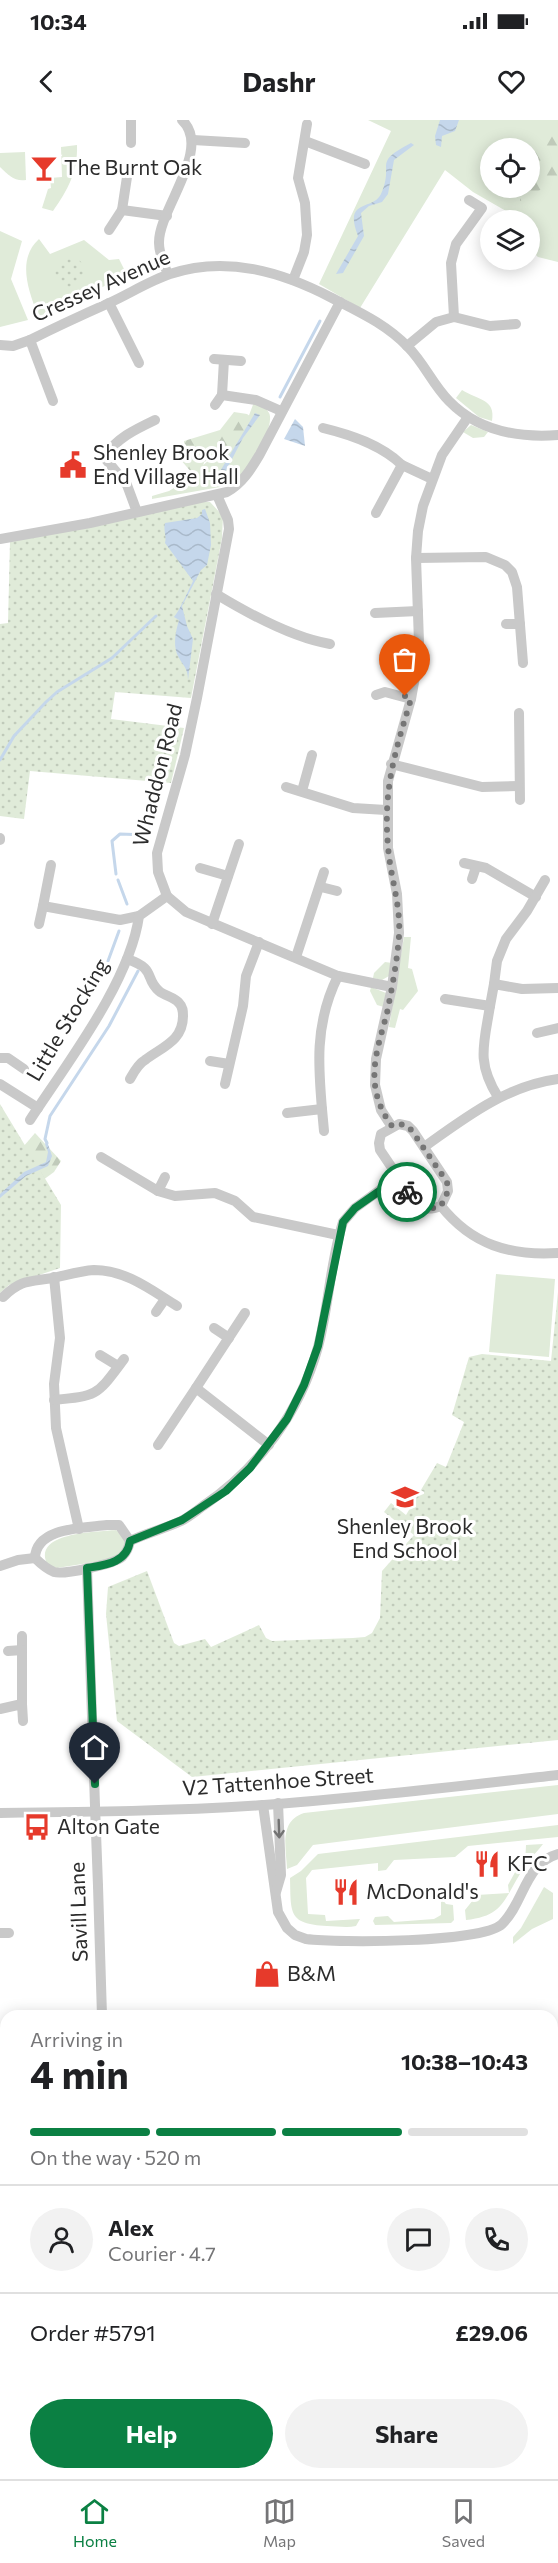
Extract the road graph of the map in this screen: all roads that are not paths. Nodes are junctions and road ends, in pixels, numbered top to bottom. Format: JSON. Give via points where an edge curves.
{"nodes":[{"id":1,"x":131,"y":120,"type":"edge"},
{"id":2,"x":182,"y":120,"type":"edge"},
{"id":3,"x":307,"y":124,"type":"dead end"},
{"id":4,"x":193,"y":140,"type":"junction"},
{"id":5,"x":305,"y":141,"type":"junction"},
{"id":6,"x":131,"y":143,"type":"dead end"},
{"id":7,"x":245,"y":143,"type":"dead end"},
{"id":8,"x":365,"y":164,"type":"dead end"},
{"id":9,"x":127,"y":177,"type":"dead end"},
{"id":10,"x":469,"y":200,"type":"dead end"},
{"id":11,"x":122,"y":210,"type":"junction"},
{"id":12,"x":167,"y":216,"type":"junction"},
{"id":13,"x":109,"y":230,"type":"dead end"},
{"id":14,"x":168,"y":274,"type":"junction"},
{"id":15,"x":293,"y":280,"type":"junction"},
{"id":16,"x":340,"y":302,"type":"junction"},
{"id":17,"x":109,"y":303,"type":"junction"},
{"id":18,"x":454,"y":317,"type":"junction"},
{"id":19,"x":516,"y":324,"type":"dead end"},
{"id":20,"x":30,"y":340,"type":"junction"},
{"id":21,"x":0,"y":345,"type":"edge"},
{"id":22,"x":407,"y":346,"type":"junction"},
{"id":23,"x":241,"y":361,"type":"dead end"},
{"id":24,"x":139,"y":363,"type":"dead end"},
{"id":25,"x":222,"y":395,"type":"junction"},
{"id":26,"x":53,"y":401,"type":"dead end"},
{"id":27,"x":215,"y":405,"type":"dead end"},
{"id":28,"x":282,"y":411,"type":"junction"},
{"id":29,"x":468,"y":417,"type":"junction"},
{"id":30,"x":154,"y":420,"type":"dead end"},
{"id":31,"x":323,"y":428,"type":"dead end"},
{"id":32,"x":558,"y":435,"type":"edge"},
{"id":33,"x":402,"y":465,"type":"junction"},
{"id":34,"x":432,"y":479,"type":"junction"},
{"id":35,"x":217,"y":495,"type":"junction"},
{"id":36,"x":137,"y":512,"type":"junction"},
{"id":37,"x":376,"y":513,"type":"dead end"},
{"id":38,"x":0,"y":539,"type":"edge"},
{"id":39,"x":416,"y":558,"type":"junction"},
{"id":40,"x":216,"y":594,"type":"junction"},
{"id":41,"x":418,"y":611,"type":"junction"},
{"id":42,"x":375,"y":613,"type":"dead end"},
{"id":43,"x":506,"y":624,"type":"dead end"},
{"id":44,"x":520,"y":624,"type":"junction"},
{"id":45,"x":315,"y":641,"type":"junction"},
{"id":46,"x":330,"y":644,"type":"dead end"},
{"id":47,"x":310,"y":653,"type":"dead end"},
{"id":48,"x":524,"y":663,"type":"dead end"},
{"id":49,"x":375,"y":695,"type":"dead end"},
{"id":50,"x":411,"y":699,"type":"junction"},
{"id":51,"x":519,"y":713,"type":"dead end"},
{"id":52,"x":518,"y":734,"type":"junction"},
{"id":53,"x":531,"y":734,"type":"dead end"},
{"id":54,"x":312,"y":755,"type":"dead end"},
{"id":55,"x":391,"y":764,"type":"junction"},
{"id":56,"x":518,"y":786,"type":"junction"},
{"id":57,"x":286,"y":787,"type":"dead end"},
{"id":58,"x":302,"y":791,"type":"junction"},
{"id":59,"x":520,"y":800,"type":"dead end"},
{"id":60,"x":386,"y":810,"type":"junction"},
{"id":61,"x":239,"y":844,"type":"dead end"},
{"id":62,"x":464,"y":863,"type":"dead end"},
{"id":63,"x":51,"y":865,"type":"dead end"},
{"id":64,"x":476,"y":867,"type":"junction"},
{"id":65,"x":200,"y":868,"type":"dead end"},
{"id":66,"x":324,"y":872,"type":"dead end"},
{"id":67,"x":228,"y":876,"type":"junction"},
{"id":68,"x":472,"y":879,"type":"dead end"},
{"id":69,"x":545,"y":880,"type":"dead end"},
{"id":70,"x":321,"y":887,"type":"junction"},
{"id":71,"x":337,"y":891,"type":"dead end"},
{"id":72,"x":167,"y":896,"type":"junction"},
{"id":73,"x":536,"y":897,"type":"junction"},
{"id":74,"x":43,"y":906,"type":"junction"},
{"id":75,"x":139,"y":916,"type":"junction"},
{"id":76,"x":39,"y":924,"type":"dead end"},
{"id":77,"x":212,"y":924,"type":"junction"},
{"id":78,"x":259,"y":942,"type":"junction"},
{"id":79,"x":296,"y":957,"type":"junction"},
{"id":80,"x":127,"y":960,"type":"junction"},
{"id":81,"x":338,"y":976,"type":"junction"},
{"id":82,"x":494,"y":984,"type":"junction"},
{"id":83,"x":392,"y":987,"type":"junction"},
{"id":84,"x":558,"y":987,"type":"edge"},
{"id":85,"x":445,"y":999,"type":"dead end"},
{"id":86,"x":490,"y":1006,"type":"junction"},
{"id":87,"x":558,"y":1028,"type":"edge"},
{"id":88,"x":537,"y":1033,"type":"dead end"},
{"id":89,"x":0,"y":1058,"type":"edge"},
{"id":90,"x":210,"y":1061,"type":"dead end"},
{"id":91,"x":229,"y":1064,"type":"junction"},
{"id":92,"x":24,"y":1069,"type":"dead end"},
{"id":93,"x":130,"y":1079,"type":"dead end"},
{"id":94,"x":558,"y":1079,"type":"edge"},
{"id":95,"x":0,"y":1084,"type":"edge"},
{"id":96,"x":225,"y":1084,"type":"dead end"},
{"id":97,"x":498,"y":1097,"type":"junction"},
{"id":98,"x":38,"y":1108,"type":"junction"},
{"id":99,"x":322,"y":1109,"type":"junction"},
{"id":100,"x":287,"y":1113,"type":"dead end"},
{"id":101,"x":30,"y":1120,"type":"dead end"},
{"id":102,"x":392,"y":1126,"type":"junction"},
{"id":103,"x":324,"y":1131,"type":"dead end"},
{"id":104,"x":424,"y":1147,"type":"junction"},
{"id":105,"x":101,"y":1157,"type":"dead end"},
{"id":106,"x":165,"y":1177,"type":"dead end"},
{"id":107,"x":398,"y":1178,"type":"junction"},
{"id":108,"x":158,"y":1191,"type":"junction"},
{"id":109,"x":441,"y":1206,"type":"junction"},
{"id":110,"x":338,"y":1235,"type":"junction"},
{"id":111,"x":558,"y":1253,"type":"edge"},
{"id":112,"x":54,"y":1277,"type":"junction"},
{"id":113,"x":3,"y":1297,"type":"dead end"},
{"id":114,"x":165,"y":1299,"type":"junction"},
{"id":115,"x":177,"y":1306,"type":"dead end"},
{"id":116,"x":156,"y":1312,"type":"dead end"},
{"id":117,"x":245,"y":1313,"type":"dead end"},
{"id":118,"x":214,"y":1328,"type":"dead end"},
{"id":119,"x":229,"y":1338,"type":"junction"},
{"id":120,"x":100,"y":1355,"type":"dead end"},
{"id":121,"x":196,"y":1388,"type":"junction"},
{"id":122,"x":54,"y":1400,"type":"junction"},
{"id":123,"x":159,"y":1445,"type":"dead end"},
{"id":124,"x":269,"y":1445,"type":"junction"},
{"id":125,"x":79,"y":1528,"type":"junction"},
{"id":126,"x":130,"y":1541,"type":"junction"},
{"id":127,"x":36,"y":1558,"type":"junction"},
{"id":128,"x":0,"y":1566,"type":"edge"},
{"id":129,"x":87,"y":1568,"type":"junction"},
{"id":130,"x":21,"y":1636,"type":"dead end"},
{"id":131,"x":22,"y":1650,"type":"junction"},
{"id":132,"x":8,"y":1651,"type":"dead end"},
{"id":133,"x":22,"y":1704,"type":"junction"},
{"id":134,"x":0,"y":1709,"type":"edge"},
{"id":135,"x":23,"y":1720,"type":"dead end"},
{"id":136,"x":558,"y":1775,"type":"edge"},
{"id":137,"x":278,"y":1803,"type":"junction"},
{"id":138,"x":263,"y":1805,"type":"junction"},
{"id":139,"x":0,"y":1814,"type":"edge"},
{"id":140,"x":558,"y":1854,"type":"edge"},
{"id":141,"x":276,"y":1895,"type":"junction"},
{"id":142,"x":102,"y":2010,"type":"edge"}],
"edges":[{"from":1,"to":6,"type":"street"},
{"from":2,"to":4,"type":"street"},
{"from":3,"to":5,"type":"street"},
{"from":4,"to":7,"type":"street"},
{"from":4,"to":12,"type":"street"},
{"from":5,"to":8,"type":"street"},
{"from":5,"to":15,"type":"street","via":[[298,178],[305,203],[307,235]]},
{"from":9,"to":11,"type":"street"},
{"from":10,"to":18,"type":"street","via":[[487,211],[456,244],[451,263]]},
{"from":11,"to":12,"type":"street"},
{"from":11,"to":13,"type":"street"},
{"from":12,"to":14,"type":"street","via":[[159,243]]},
{"from":14,"to":15,"type":"street","name":"Cressey Avenue","via":[[215,265],[246,267]]},
{"from":14,"to":17,"type":"street","name":"Cressey Avenue"},
{"from":15,"to":16,"type":"street","name":"Cressey Avenue"},
{"from":16,"to":22,"type":"street","name":"Cressey Avenue","via":[[384,326]]},
{"from":16,"to":28,"type":"street"},
{"from":17,"to":20,"type":"street","name":"Cressey Avenue"},
{"from":17,"to":24,"type":"street"},
{"from":18,"to":19,"type":"street","via":[[490,326]]},
{"from":18,"to":22,"type":"street","via":[[436,322]]},
{"from":20,"to":21,"type":"street","name":"Cressey Avenue","via":[[13,346]]},
{"from":20,"to":26,"type":"street"},
{"from":22,"to":29,"type":"street","name":"Cressey Avenue","via":[[448,401]]},
{"from":23,"to":25,"type":"street","via":[[219,360]]},
{"from":25,"to":27,"type":"street"},
{"from":25,"to":28,"type":"street","via":[[256,400]]},
{"from":28,"to":35,"type":"street","via":[[245,478]]},
{"from":29,"to":32,"type":"street","name":"Cressey Avenue","via":[[512,434]]},
{"from":29,"to":34,"type":"street","via":[[442,455]]},
{"from":30,"to":36,"type":"street","via":[[122,437],[104,457],[127,485]]},
{"from":31,"to":33,"type":"street","via":[[387,450]]},
{"from":33,"to":34,"type":"street"},
{"from":33,"to":37,"type":"street"},
{"from":34,"to":39,"type":"street","via":[[418,531]]},
{"from":35,"to":36,"type":"street"},
{"from":35,"to":40,"type":"street","name":"Whaddon Road","via":[[229,529]]},
{"from":36,"to":38,"type":"street"},
{"from":39,"to":41,"type":"street"},
{"from":39,"to":44,"type":"street","via":[[498,560],[512,572],[517,586]]},
{"from":40,"to":45,"type":"street","via":[[240,609]]},
{"from":40,"to":72,"type":"street","name":"Whaddon Road","via":[[186,748],[157,852],[158,872]]},
{"from":41,"to":42,"type":"street"},
{"from":41,"to":50,"type":"street","via":[[419,642]]},
{"from":43,"to":44,"type":"street"},
{"from":44,"to":48,"type":"street"},
{"from":45,"to":46,"type":"street"},
{"from":45,"to":47,"type":"street"},
{"from":49,"to":50,"type":"street","via":[[385,692]]},
{"from":50,"to":55,"type":"street"},
{"from":51,"to":52,"type":"street"},
{"from":52,"to":53,"type":"street"},
{"from":52,"to":56,"type":"street"},
{"from":54,"to":58,"type":"street"},
{"from":55,"to":56,"type":"street","via":[[482,787]]},
{"from":55,"to":60,"type":"street"},
{"from":56,"to":59,"type":"street"},
{"from":57,"to":58,"type":"street"},
{"from":58,"to":60,"type":"street","via":[[353,808]]},
{"from":60,"to":83,"type":"street","via":[[399,933]]},
{"from":61,"to":67,"type":"street"},
{"from":62,"to":64,"type":"street"},
{"from":63,"to":74,"type":"street"},
{"from":64,"to":68,"type":"street"},
{"from":64,"to":73,"type":"street","via":[[486,868]]},
{"from":65,"to":67,"type":"street"},
{"from":66,"to":70,"type":"street"},
{"from":67,"to":77,"type":"street"},
{"from":69,"to":73,"type":"street"},
{"from":70,"to":71,"type":"street"},
{"from":70,"to":79,"type":"street"},
{"from":72,"to":75,"type":"street"},
{"from":72,"to":77,"type":"street","via":[[186,912]]},
{"from":73,"to":82,"type":"street","via":[[506,939],[497,961]]},
{"from":74,"to":75,"type":"street","via":[[120,920]]},
{"from":74,"to":76,"type":"street"},
{"from":75,"to":80,"type":"street","name":"Little Stocking"},
{"from":77,"to":78,"type":"street"},
{"from":78,"to":79,"type":"street"},
{"from":78,"to":91,"type":"street","via":[[246,976]]},
{"from":79,"to":81,"type":"street"},
{"from":80,"to":93,"type":"street","via":[[145,968],[155,986],[182,1005],[183,1012],[176,1038],[144,1060]]},
{"from":80,"to":98,"type":"street","name":"Little Stocking","via":[[106,1002]]},
{"from":81,"to":83,"type":"street"},
{"from":81,"to":99,"type":"street","via":[[320,1026],[318,1068]]},
{"from":82,"to":84,"type":"street","via":[[522,989]]},
{"from":82,"to":86,"type":"street"},
{"from":83,"to":102,"type":"street","via":[[376,1059],[375,1084],[381,1110]]},
{"from":85,"to":86,"type":"street"},
{"from":86,"to":97,"type":"street","via":[[482,1057]]},
{"from":87,"to":88,"type":"street"},
{"from":89,"to":92,"type":"street","name":"Little Stocking","via":[[8,1058]]},
{"from":90,"to":91,"type":"street"},
{"from":91,"to":96,"type":"street"},
{"from":94,"to":97,"type":"street","via":[[528,1084]]},
{"from":95,"to":98,"type":"street","name":"Little Stocking"},
{"from":97,"to":104,"type":"street"},
{"from":98,"to":101,"type":"street","name":"Little Stocking"},
{"from":99,"to":100,"type":"street"},
{"from":99,"to":103,"type":"street"},
{"from":102,"to":104,"type":"street","via":[[408,1126]]},
{"from":102,"to":107,"type":"street","via":[[381,1134],[379,1143]]},
{"from":104,"to":109,"type":"street","via":[[447,1182],[448,1191]]},
{"from":105,"to":108,"type":"street"},
{"from":106,"to":108,"type":"street"},
{"from":107,"to":109,"type":"street","via":[[422,1208]]},
{"from":107,"to":110,"type":"street","via":[[355,1208]]},
{"from":108,"to":110,"type":"street","via":[[176,1196],[215,1193],[235,1201],[253,1217]]},
{"from":109,"to":111,"type":"street","via":[[462,1229],[482,1241],[529,1255]]},
{"from":110,"to":124,"type":"street","via":[[318,1346],[291,1411]]},
{"from":112,"to":113,"type":"street","via":[[16,1284]]},
{"from":112,"to":114,"type":"street","via":[[95,1270],[120,1273]]},
{"from":112,"to":122,"type":"street","via":[[60,1338]]},
{"from":114,"to":115,"type":"street"},
{"from":114,"to":116,"type":"street"},
{"from":117,"to":119,"type":"street"},
{"from":118,"to":119,"type":"street"},
{"from":119,"to":121,"type":"street"},
{"from":120,"to":122,"type":"street","via":[[121,1363],[104,1386],[88,1397]]},
{"from":121,"to":123,"type":"street"},
{"from":121,"to":124,"type":"street"},
{"from":122,"to":125,"type":"street","via":[[58,1440]]},
{"from":124,"to":126,"type":"street","via":[[226,1491],[182,1520]]},
{"from":125,"to":126,"type":"street","via":[[119,1525]]},
{"from":125,"to":127,"type":"street","via":[[43,1539],[37,1546]]},
{"from":126,"to":129,"type":"street","via":[[122,1557],[110,1564]]},
{"from":127,"to":128,"type":"street"},
{"from":127,"to":129,"type":"street","via":[[56,1573]]},
{"from":129,"to":142,"type":"street","name":"Savill Lane","bridge":true},
{"from":130,"to":131,"type":"street"},
{"from":131,"to":132,"type":"street"},
{"from":131,"to":133,"type":"street"},
{"from":133,"to":134,"type":"street"},
{"from":133,"to":135,"type":"street"},
{"from":136,"to":137,"type":"street","name":"V2 Tattenhoe Street"},
{"from":137,"to":138,"type":"street","name":"V2 Tattenhoe Street"},
{"from":137,"to":141,"type":"street","one_way":true,"via":[[281,1875]]},
{"from":138,"to":139,"type":"street","name":"V2 Tattenhoe Street"},
{"from":138,"to":141,"type":"street"},
{"from":140,"to":141,"type":"street","via":[[534,1869],[503,1923],[477,1934],[405,1940],[306,1939],[295,1935],[281,1920]]}]}
